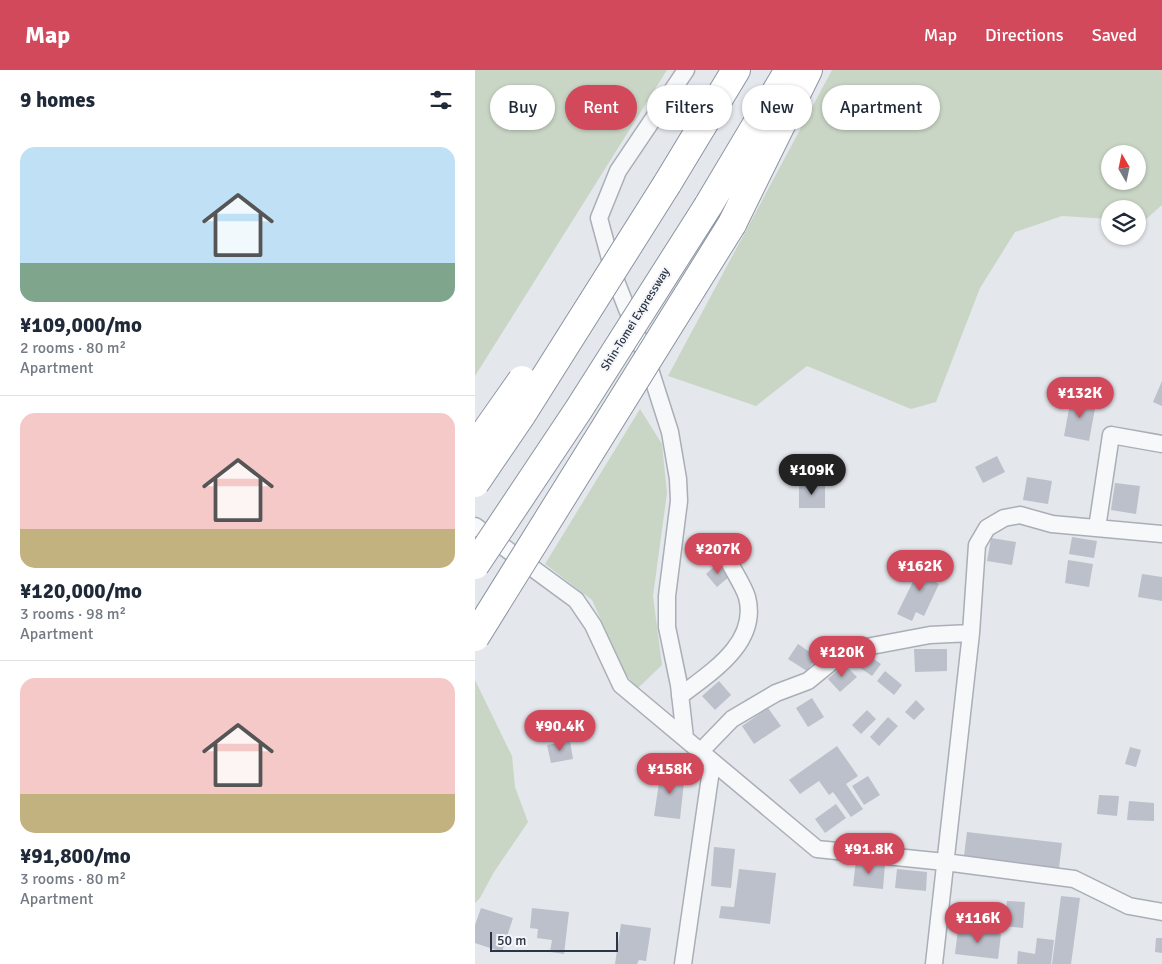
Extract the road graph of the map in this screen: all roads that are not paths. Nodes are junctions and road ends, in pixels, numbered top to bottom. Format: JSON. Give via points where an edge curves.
{"nodes":[{"id":1,"x":687,"y":70,"type":"edge"},
{"id":2,"x":736,"y":70,"type":"edge"},
{"id":3,"x":789,"y":70,"type":"edge"},
{"id":4,"x":808,"y":70,"type":"edge"},
{"id":5,"x":667,"y":184,"type":"junction"},
{"id":6,"x":1162,"y":444,"type":"edge"},
{"id":7,"x":475,"y":447,"type":"edge"},
{"id":8,"x":475,"y":483,"type":"edge"},
{"id":9,"x":475,"y":526,"type":"edge"},
{"id":10,"x":1097,"y":528,"type":"junction"},
{"id":11,"x":1162,"y":534,"type":"edge"},
{"id":12,"x":726,"y":556,"type":"dead end"},
{"id":13,"x":475,"y":565,"type":"edge"},
{"id":14,"x":971,"y":633,"type":"junction"},
{"id":15,"x":475,"y":637,"type":"edge"},
{"id":16,"x":680,"y":696,"type":"junction"},
{"id":17,"x":685,"y":738,"type":"junction"},
{"id":18,"x":706,"y":757,"type":"junction"},
{"id":19,"x":945,"y":862,"type":"junction"},
{"id":20,"x":1162,"y":912,"type":"edge"},
{"id":21,"x":683,"y":964,"type":"edge"},
{"id":22,"x":934,"y":964,"type":"edge"}],
"edges":[{"from":1,"to":16,"type":"street","via":[[618,171],[599,218],[617,281],[670,432],[675,460],[679,501],[667,596],[667,627]]},
{"from":2,"to":5,"type":"highway"},
{"from":3,"to":13,"type":"highway","name":"Shin-Tomei Expressway","bridge":true,"via":[[708,206]]},
{"from":4,"to":15,"type":"highway","bridge":true,"via":[[732,224]]},
{"from":5,"to":7,"type":"highway","bridge":true},
{"from":5,"to":8,"type":"highway","bridge":true},
{"from":6,"to":10,"type":"street","via":[[1111,435]]},
{"from":9,"to":17,"type":"street","via":[[576,600],[593,625],[621,685]]},
{"from":10,"to":11,"type":"street"},
{"from":10,"to":14,"type":"street","via":[[1052,524],[1020,515],[1004,518],[987,528],[977,544]]},
{"from":12,"to":16,"type":"street","via":[[747,597],[749,620],[742,641],[716,668]]},
{"from":14,"to":18,"type":"street","via":[[930,635],[845,651],[808,681],[776,694],[732,719]]},
{"from":14,"to":19,"type":"street"},
{"from":16,"to":17,"type":"street"},
{"from":17,"to":18,"type":"street"},
{"from":18,"to":19,"type":"street","via":[[817,849]]},
{"from":18,"to":21,"type":"street"},
{"from":19,"to":20,"type":"street","via":[[1074,879],[1129,906]]},
{"from":19,"to":22,"type":"street"}]}
